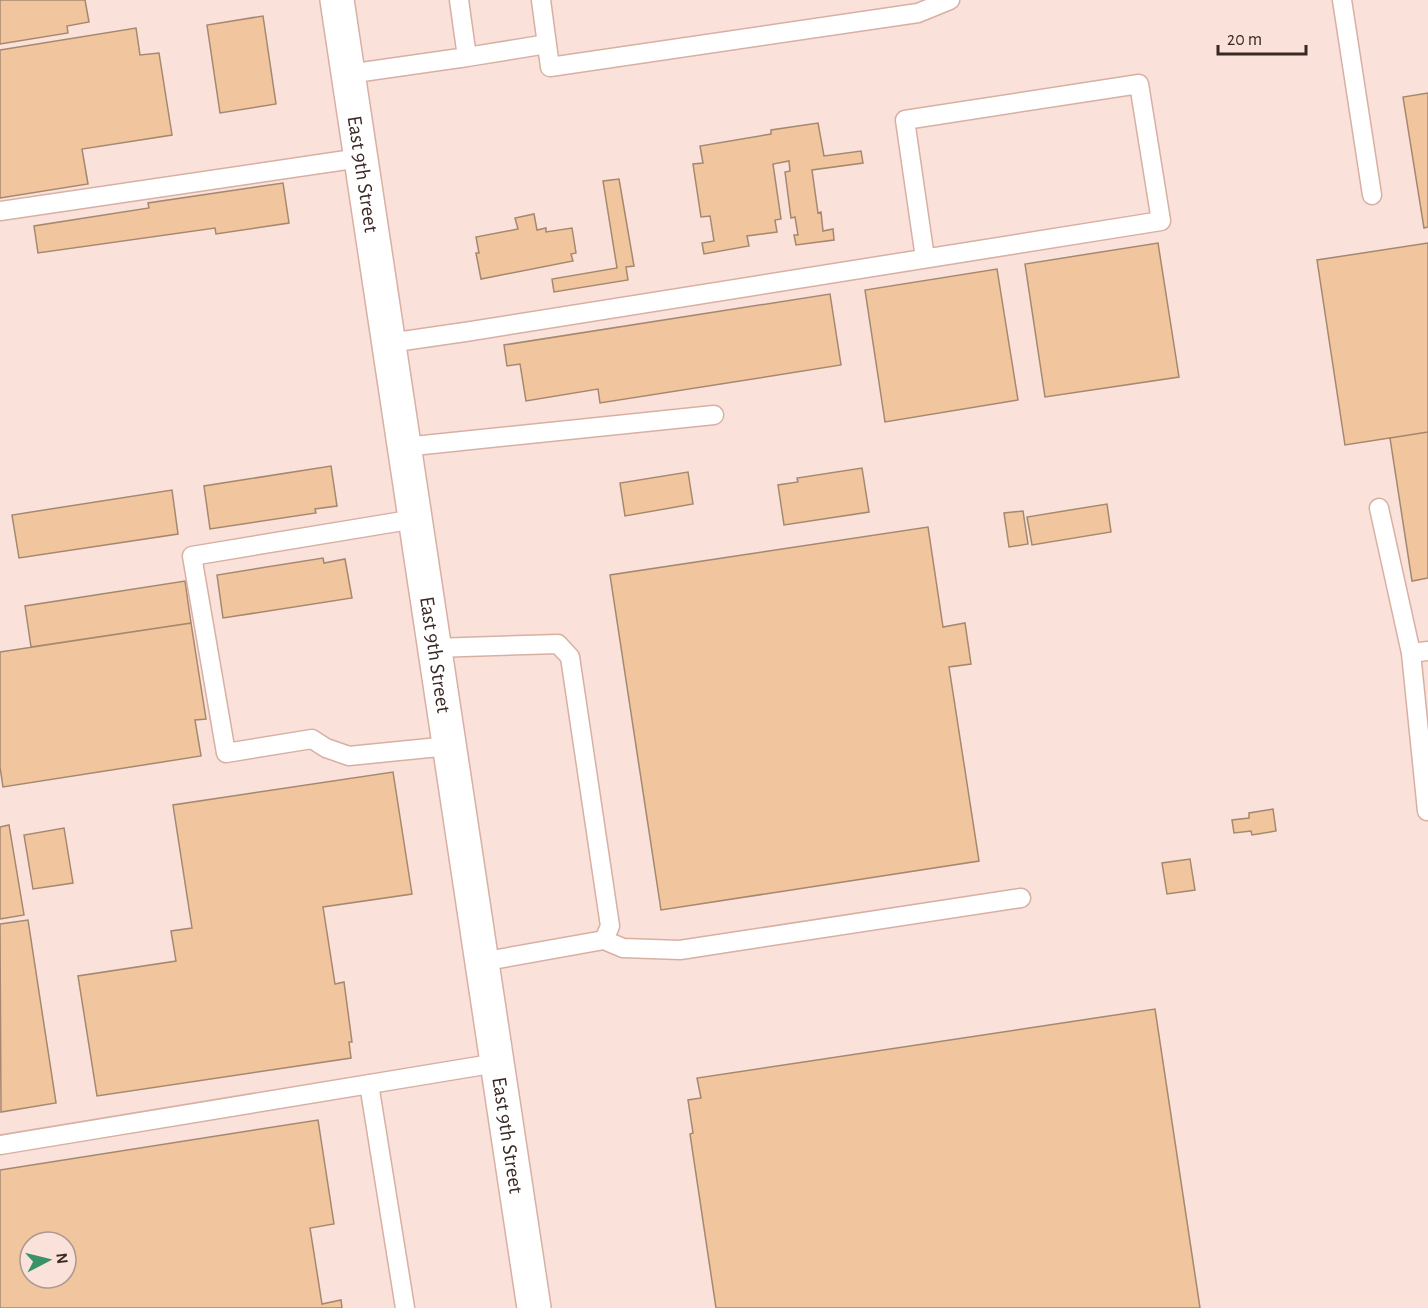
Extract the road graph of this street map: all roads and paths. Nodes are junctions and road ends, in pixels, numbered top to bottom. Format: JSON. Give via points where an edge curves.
{"nodes":[{"id":1,"x":337,"y":0,"type":"edge"},
{"id":2,"x":459,"y":0,"type":"edge"},
{"id":3,"x":541,"y":0,"type":"edge"},
{"id":4,"x":950,"y":0,"type":"edge"},
{"id":5,"x":1342,"y":0,"type":"edge"},
{"id":6,"x":547,"y":44,"type":"junction"},
{"id":7,"x":467,"y":57,"type":"junction"},
{"id":8,"x":348,"y":74,"type":"junction"},
{"id":9,"x":360,"y":158,"type":"junction"},
{"id":10,"x":1372,"y":195,"type":"dead end"},
{"id":11,"x":0,"y":211,"type":"edge"},
{"id":12,"x":926,"y":258,"type":"junction"},
{"id":13,"x":388,"y":343,"type":"junction"},
{"id":14,"x":714,"y":415,"type":"dead end"},
{"id":15,"x":404,"y":447,"type":"junction"},
{"id":16,"x":1379,"y":508,"type":"dead end"},
{"id":17,"x":415,"y":519,"type":"junction"},
{"id":18,"x":434,"y":648,"type":"junction"},
{"id":19,"x":1420,"y":652,"type":"edge"},
{"id":20,"x":449,"y":746,"type":"junction"},
{"id":21,"x":1427,"y":811,"type":"edge"},
{"id":22,"x":1021,"y":898,"type":"dead end"},
{"id":23,"x":604,"y":940,"type":"junction"},
{"id":24,"x":481,"y":962,"type":"junction"},
{"id":25,"x":497,"y":1063,"type":"junction"},
{"id":26,"x":369,"y":1084,"type":"junction"},
{"id":27,"x":0,"y":1145,"type":"edge"},
{"id":28,"x":405,"y":1308,"type":"edge"},
{"id":29,"x":534,"y":1308,"type":"edge"}],
"edges":[{"from":1,"to":8,"type":"street","name":"East 9th Street"},
{"from":2,"to":7,"type":"lane"},
{"from":3,"to":6,"type":"lane"},
{"from":4,"to":6,"type":"lane","via":[[918,13],[550,67]]},
{"from":5,"to":10,"type":"lane"},
{"from":6,"to":7,"type":"lane"},
{"from":7,"to":8,"type":"lane"},
{"from":8,"to":9,"type":"street","name":"East 9th Street"},
{"from":9,"to":11,"type":"lane"},
{"from":9,"to":13,"type":"street","name":"East 9th Street"},
{"from":12,"to":12,"type":"lane","via":[[1161,221],[1139,84],[905,120]]},
{"from":12,"to":13,"type":"lane"},
{"from":13,"to":15,"type":"street","name":"East 9th Street"},
{"from":14,"to":15,"type":"lane"},
{"from":15,"to":17,"type":"street","name":"East 9th Street"},
{"from":16,"to":19,"type":"lane"},
{"from":17,"to":18,"type":"street","name":"East 9th Street"},
{"from":17,"to":20,"type":"lane","via":[[192,556],[226,753],[312,739],[349,756]]},
{"from":18,"to":20,"type":"street","name":"East 9th Street"},
{"from":18,"to":23,"type":"lane","via":[[558,644],[570,657],[610,926]]},
{"from":19,"to":21,"type":"lane"},
{"from":20,"to":24,"type":"street","name":"East 9th Street"},
{"from":22,"to":23,"type":"lane","via":[[680,951],[623,948]]},
{"from":23,"to":24,"type":"lane"},
{"from":24,"to":25,"type":"street","name":"East 9th Street"},
{"from":25,"to":26,"type":"lane"},
{"from":25,"to":29,"type":"street","name":"East 9th Street"},
{"from":26,"to":27,"type":"lane"},
{"from":26,"to":28,"type":"lane"}]}
